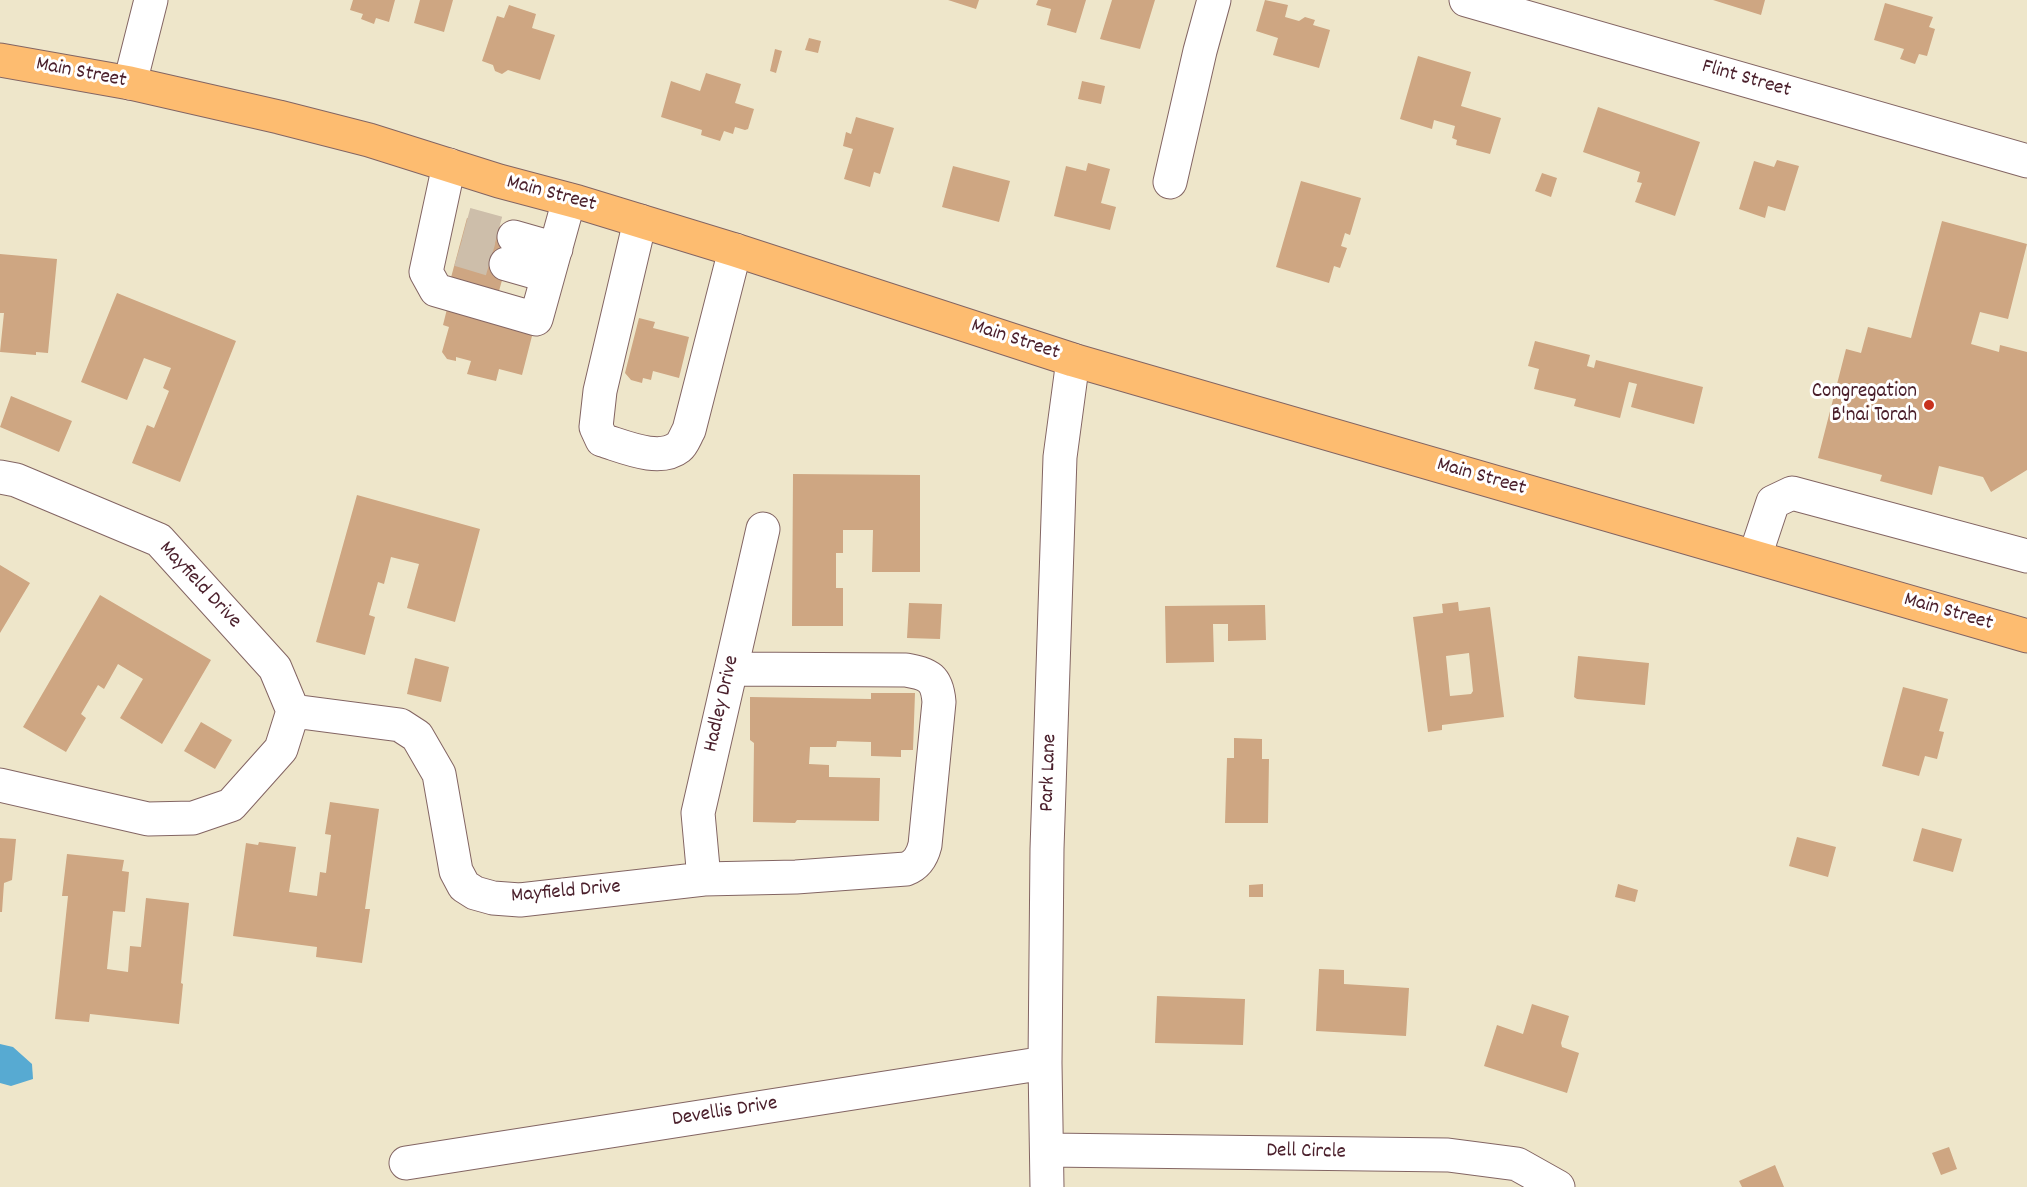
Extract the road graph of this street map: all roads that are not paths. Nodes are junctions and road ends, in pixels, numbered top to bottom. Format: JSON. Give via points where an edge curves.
{"nodes":[{"id":1,"x":151,"y":0,"type":"edge"},
{"id":2,"x":1214,"y":0,"type":"edge"},
{"id":3,"x":1466,"y":0,"type":"edge"},
{"id":4,"x":0,"y":60,"type":"edge"},
{"id":5,"x":130,"y":82,"type":"junction"},
{"id":6,"x":2027,"y":161,"type":"edge"},
{"id":7,"x":449,"y":165,"type":"junction"},
{"id":8,"x":1170,"y":182,"type":"dead end"},
{"id":9,"x":569,"y":200,"type":"junction"},
{"id":10,"x":640,"y":221,"type":"junction"},
{"id":11,"x":510,"y":250,"type":"tunnel mouth"},
{"id":12,"x":735,"y":250,"type":"junction"},
{"id":13,"x":552,"y":262,"type":"junction"},
{"id":14,"x":1073,"y":360,"type":"junction"},
{"id":15,"x":0,"y":477,"type":"edge"},
{"id":16,"x":763,"y":530,"type":"dead end"},
{"id":17,"x":2027,"y":555,"type":"edge"},
{"id":18,"x":1755,"y":556,"type":"junction"},
{"id":19,"x":2027,"y":636,"type":"edge"},
{"id":20,"x":731,"y":669,"type":"junction"},
{"id":21,"x":293,"y":711,"type":"junction"},
{"id":22,"x":0,"y":784,"type":"edge"},
{"id":23,"x":704,"y":879,"type":"junction"},
{"id":24,"x":1045,"y":1063,"type":"junction"},
{"id":25,"x":1048,"y":1150,"type":"junction"},
{"id":26,"x":405,"y":1163,"type":"dead end"},
{"id":27,"x":1047,"y":1187,"type":"edge"},
{"id":28,"x":1558,"y":1187,"type":"edge"}],
"edges":[{"from":1,"to":5,"type":"street"},
{"from":2,"to":8,"type":"street"},
{"from":3,"to":6,"type":"street","name":"Flint Street"},
{"from":4,"to":5,"type":"main road","name":"Main Street"},
{"from":5,"to":7,"type":"main road","name":"Main Street","via":[[369,140]]},
{"from":7,"to":9,"type":"main road","name":"Main Street"},
{"from":7,"to":13,"type":"street","via":[[448,234],[426,272],[436,290],[536,320]]},
{"from":9,"to":10,"type":"main road","name":"Main Street"},
{"from":9,"to":13,"type":"street"},
{"from":10,"to":12,"type":"main road","name":"Main Street"},
{"from":10,"to":12,"type":"street","via":[[600,391],[596,427],[602,440],[650,453],[664,453],[680,446],[689,430]]},
{"from":11,"to":13,"type":"street"},
{"from":12,"to":14,"type":"main road","name":"Main Street"},
{"from":14,"to":18,"type":"main road","name":"Main Street"},
{"from":14,"to":24,"type":"street","name":"Park Lane","via":[[1060,457],[1047,849]]},
{"from":15,"to":21,"type":"street","name":"Mayfield Drive","via":[[16,480],[159,540],[275,668]]},
{"from":16,"to":20,"type":"street","name":"Hadley Drive"},
{"from":17,"to":18,"type":"street","via":[[1792,493],[1773,502]]},
{"from":18,"to":19,"type":"main road","name":"Main Street"},
{"from":20,"to":23,"type":"street","name":"Hadley Drive","via":[[698,813]]},
{"from":20,"to":23,"type":"street","name":"Mayfield Drive","via":[[906,670],[934,681],[939,702],[925,845],[918,861],[906,869]]},
{"from":21,"to":22,"type":"street","via":[[281,749],[231,805],[192,819],[148,819]]},
{"from":21,"to":23,"type":"street","name":"Mayfield Drive","via":[[400,725],[417,736],[439,774],[456,871],[464,886],[475,893],[520,900]]},
{"from":24,"to":25,"type":"street","name":"Park Lane"},
{"from":24,"to":26,"type":"street","name":"Devellis Drive"},
{"from":25,"to":27,"type":"street","name":"Park Lane"},
{"from":25,"to":28,"type":"street","name":"Dell Circle","via":[[1448,1155],[1517,1164]]}]}
